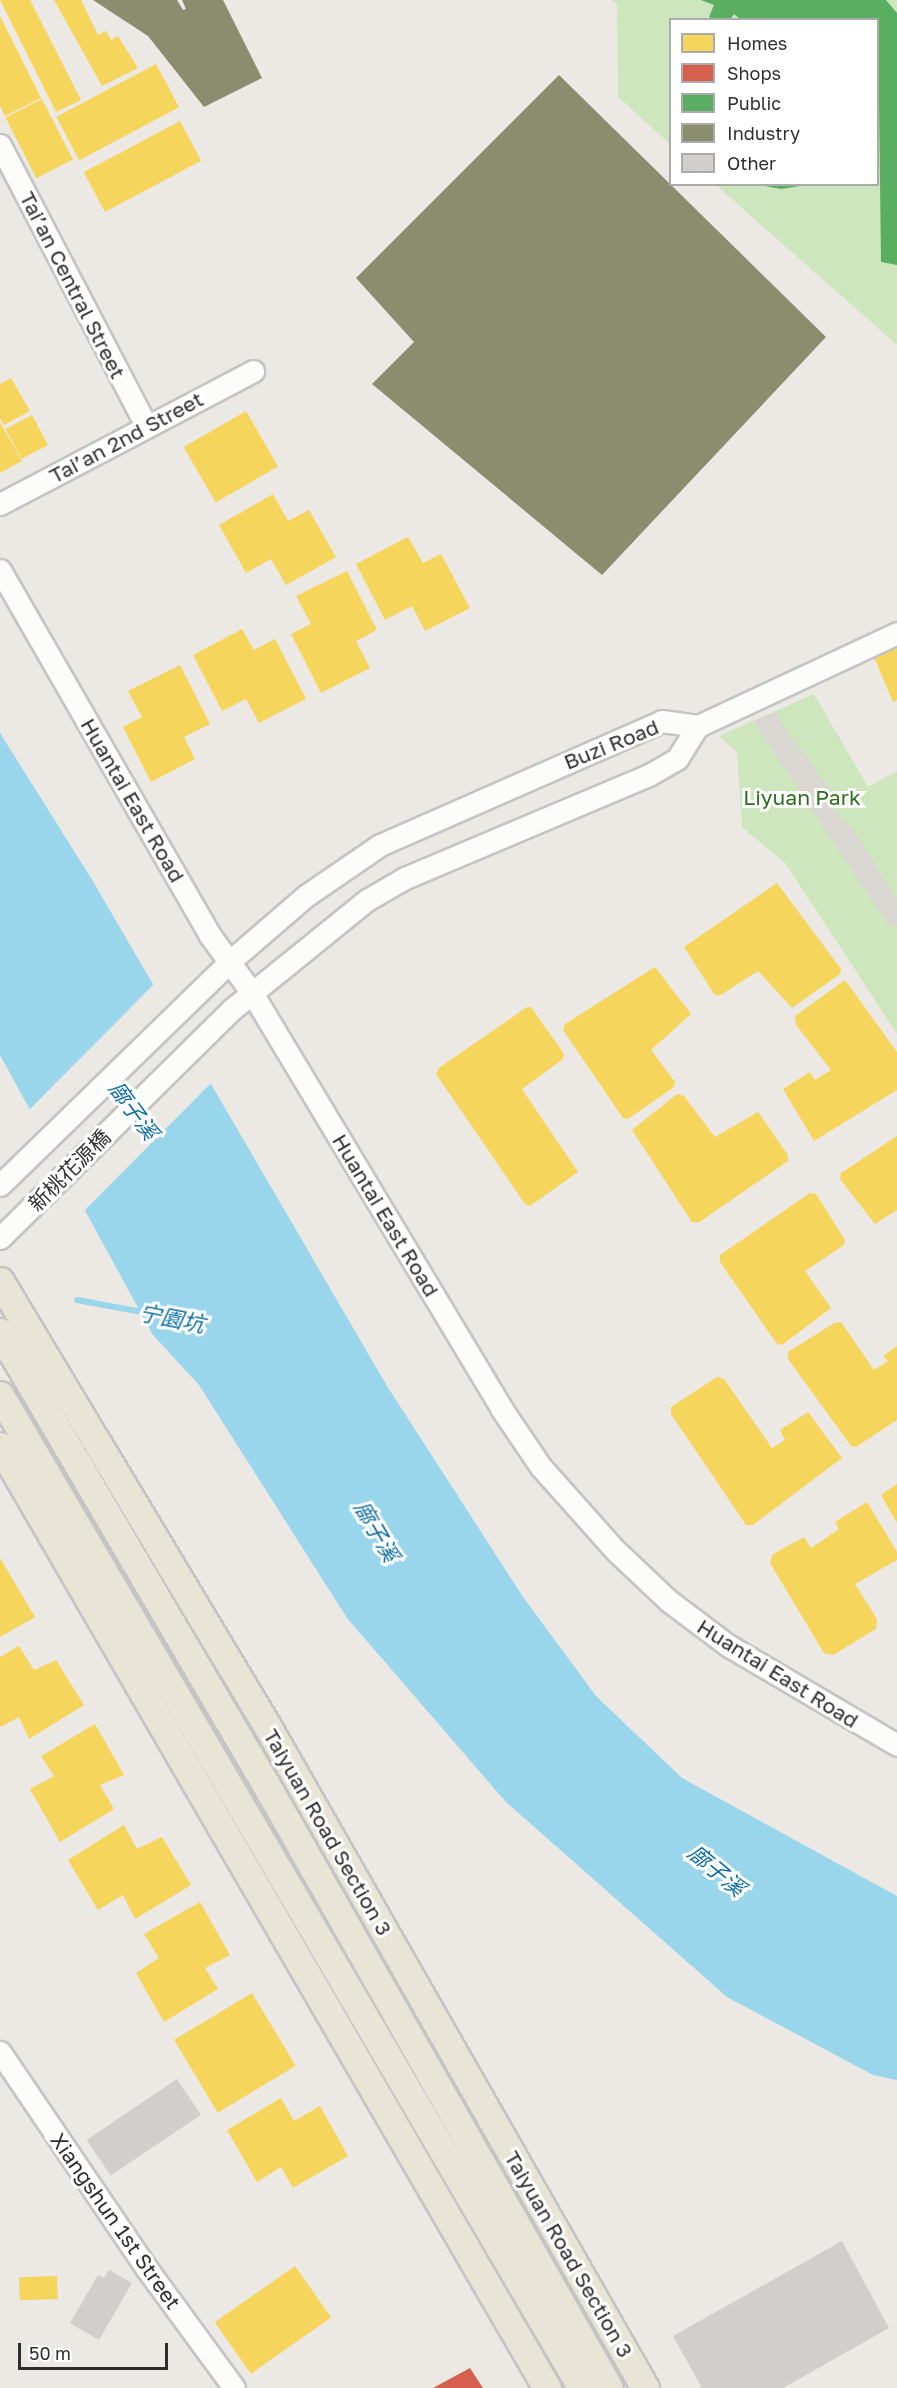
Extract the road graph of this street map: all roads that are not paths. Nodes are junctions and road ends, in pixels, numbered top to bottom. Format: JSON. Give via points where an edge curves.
{"nodes":[{"id":1,"x":0,"y":145,"type":"edge"},
{"id":2,"x":253,"y":371,"type":"dead end"},
{"id":3,"x":146,"y":426,"type":"junction"},
{"id":4,"x":0,"y":504,"type":"edge"},
{"id":5,"x":0,"y":570,"type":"edge"},
{"id":6,"x":897,"y":633,"type":"edge"},
{"id":7,"x":698,"y":726,"type":"junction"},
{"id":8,"x":229,"y":962,"type":"junction"},
{"id":9,"x":212,"y":978,"type":"joint"},
{"id":10,"x":252,"y":993,"type":"junction"},
{"id":11,"x":231,"y":1010,"type":"joint"},
{"id":12,"x":0,"y":1185,"type":"edge"},
{"id":13,"x":5,"y":1233,"type":"edge"},
{"id":14,"x":0,"y":1281,"type":"edge"},
{"id":15,"x":0,"y":1332,"type":"edge"},
{"id":16,"x":0,"y":1395,"type":"edge"},
{"id":17,"x":0,"y":1446,"type":"edge"},
{"id":18,"x":897,"y":1745,"type":"edge"},
{"id":19,"x":0,"y":2052,"type":"edge"},
{"id":20,"x":234,"y":2388,"type":"edge"},
{"id":21,"x":547,"y":2388,"type":"edge"},
{"id":22,"x":582,"y":2388,"type":"edge"},
{"id":23,"x":609,"y":2388,"type":"edge"},
{"id":24,"x":645,"y":2388,"type":"edge"}],
"edges":[{"from":1,"to":3,"type":"street","name":"Tai’an Central Street"},
{"from":2,"to":3,"type":"street","name":"Tai’an 2nd Street"},
{"from":3,"to":4,"type":"street","name":"Tai’an 2nd Street"},
{"from":5,"to":8,"type":"street","name":"Huantai East Road"},
{"from":6,"to":7,"type":"street"},
{"from":7,"to":8,"type":"street","name":"Buzi Road","via":[[662,721],[409,830],[331,878]]},
{"from":7,"to":10,"type":"street","name":"Buzi Road","via":[[677,759],[650,775],[405,878],[367,900]]},
{"from":8,"to":9,"type":"street","name":"Buzi Road"},
{"from":8,"to":10,"type":"street","name":"Huantai East Road"},
{"from":9,"to":12,"type":"street","name":"新桃花源橋"},
{"from":10,"to":11,"type":"street","name":"Buzi Road"},
{"from":10,"to":18,"type":"street","name":"Huantai East Road","via":[[501,1408],[561,1490],[615,1550],[677,1608],[729,1646]]},
{"from":11,"to":13,"type":"street","name":"新桃花源橋"},
{"from":14,"to":24,"type":"main road","name":"Taiyuan Road Section 3","via":[[266,1724]]},
{"from":15,"to":23,"type":"main road","name":"Taiyuan Road Section 3","via":[[269,1790]]},
{"from":16,"to":22,"type":"main road"},
{"from":17,"to":21,"type":"main road"},
{"from":19,"to":20,"type":"street","name":"Xiangshun 1st Street","via":[[147,2269]]}]}
